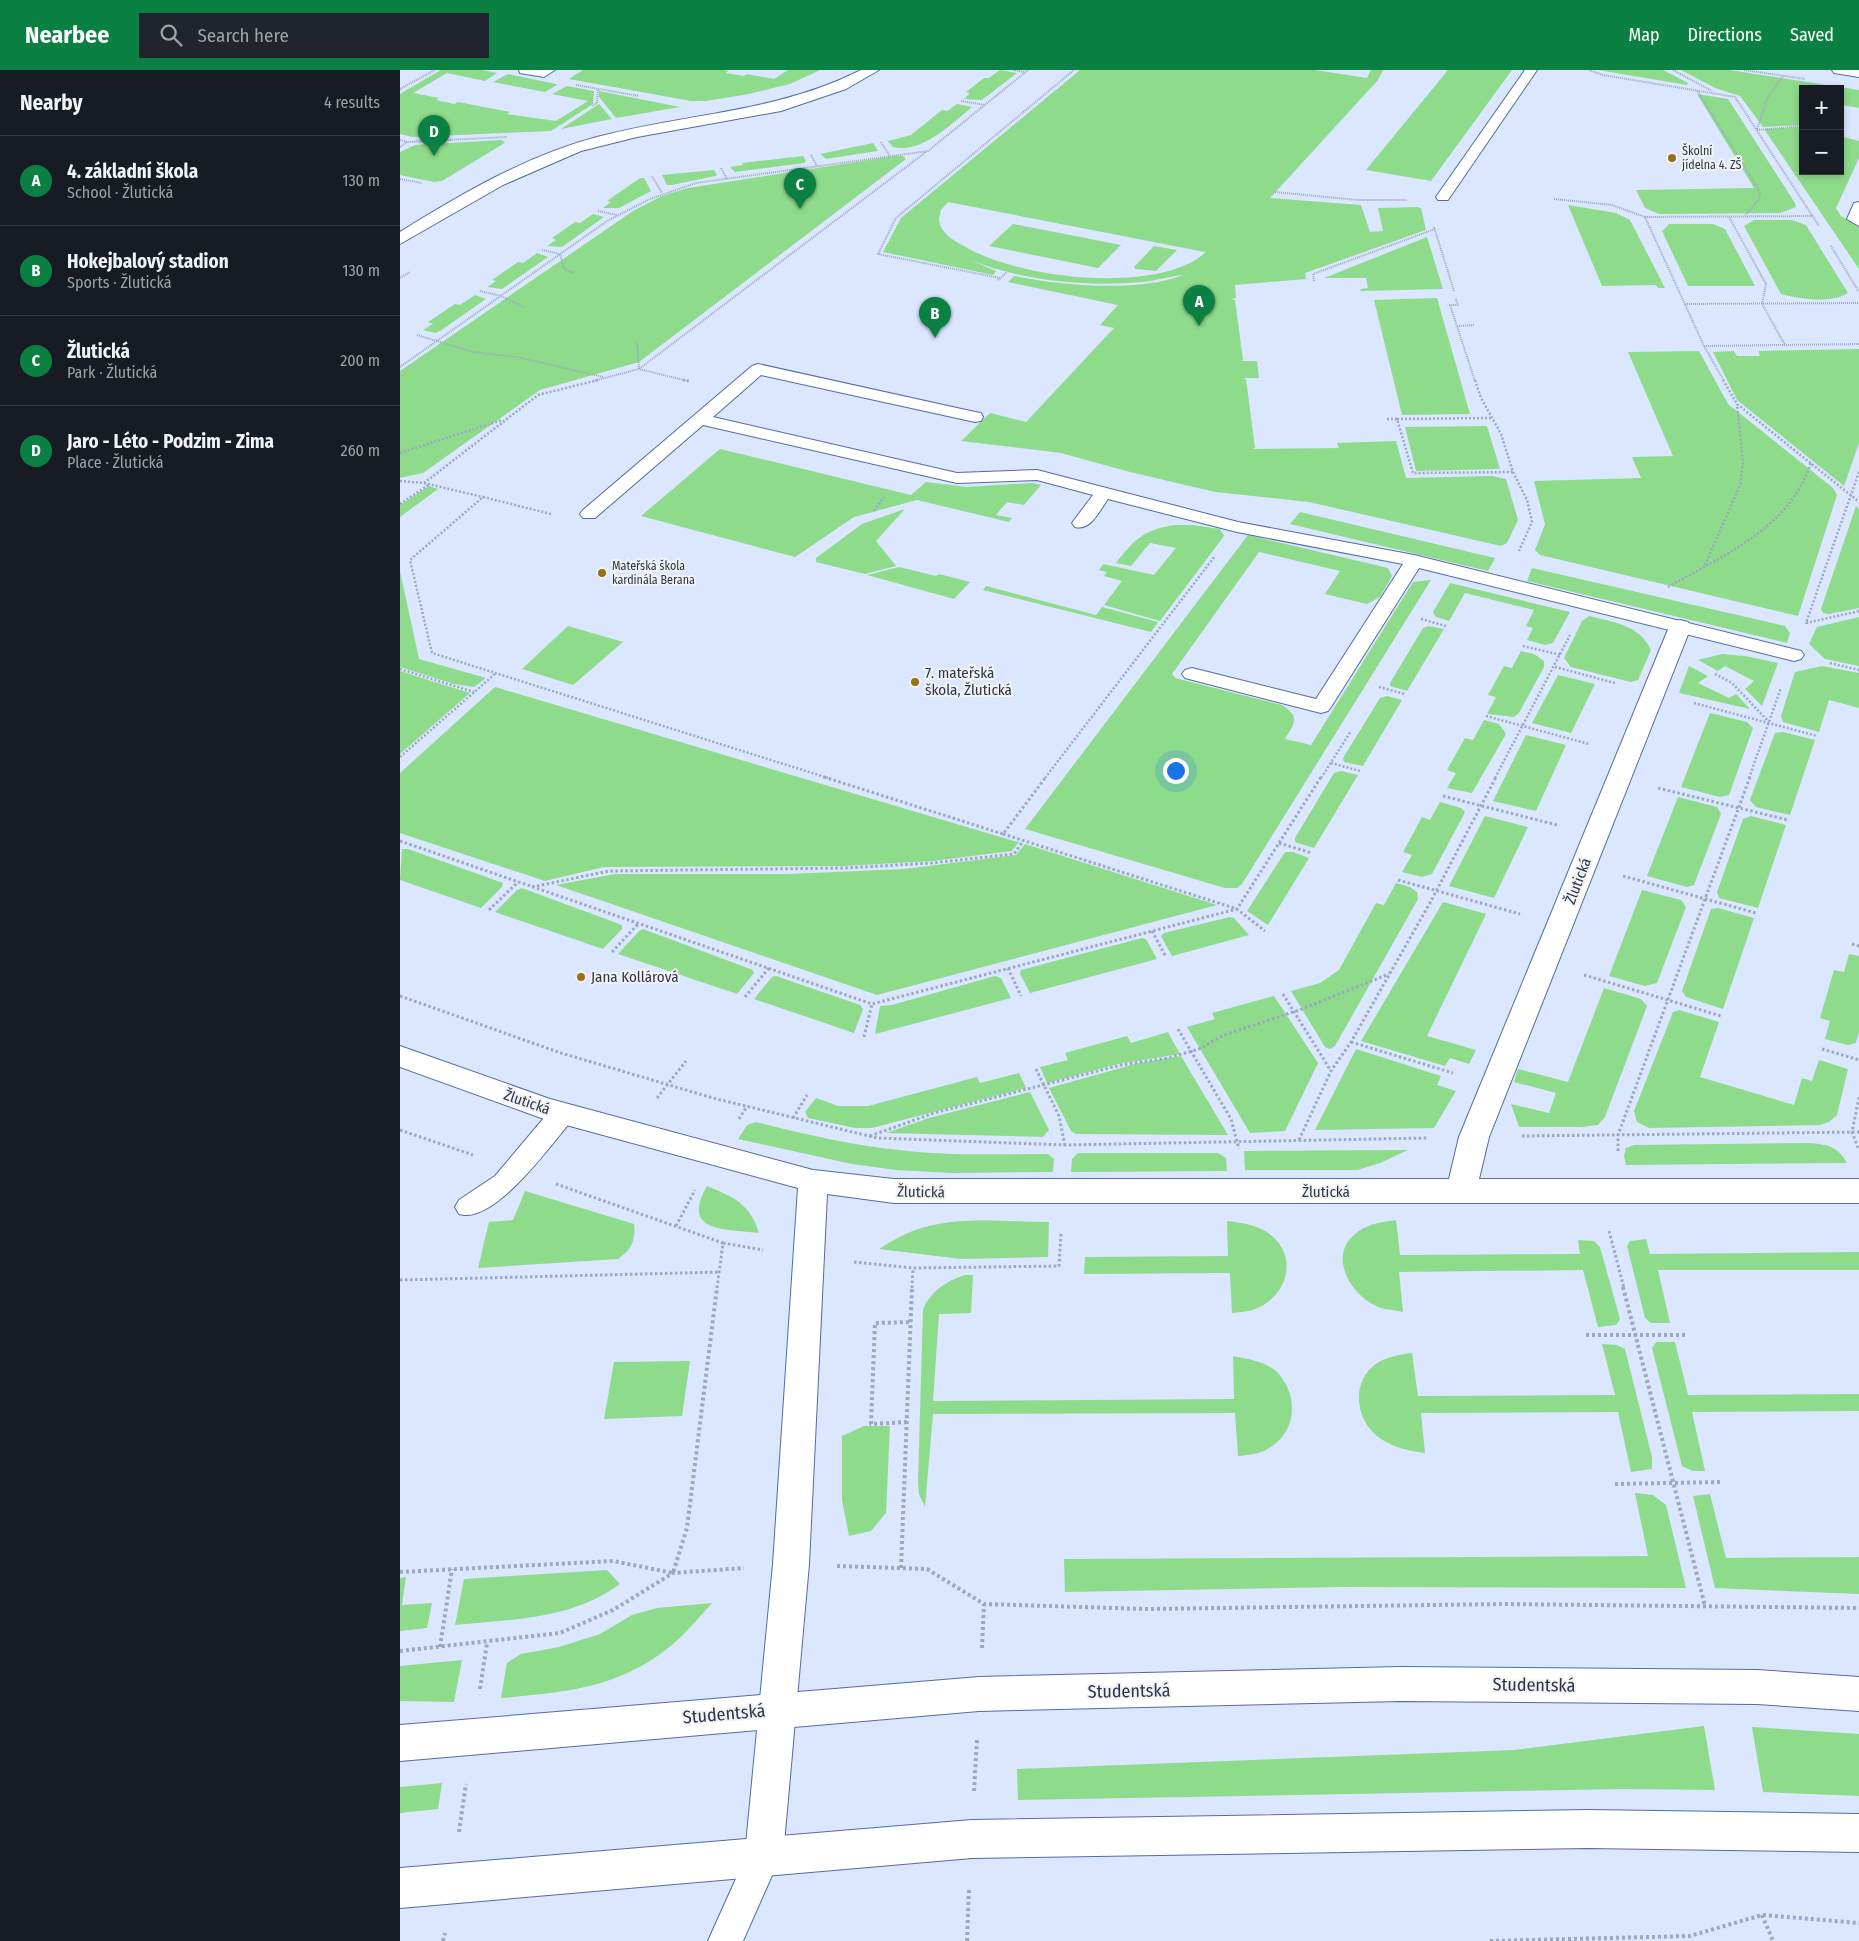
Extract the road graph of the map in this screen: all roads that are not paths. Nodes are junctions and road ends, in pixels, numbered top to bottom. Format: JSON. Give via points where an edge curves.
{"nodes":[{"id":1,"x":525,"y":70,"type":"edge"},
{"id":2,"x":550,"y":70,"type":"edge"},
{"id":3,"x":872,"y":70,"type":"edge"},
{"id":4,"x":1531,"y":70,"type":"edge"},
{"id":5,"x":1839,"y":70,"type":"edge"},
{"id":6,"x":1859,"y":73,"type":"edge"},
{"id":7,"x":1443,"y":197,"type":"dead end"},
{"id":8,"x":1859,"y":206,"type":"edge"},
{"id":9,"x":1859,"y":222,"type":"edge"},
{"id":10,"x":400,"y":239,"type":"edge"},
{"id":11,"x":975,"y":417,"type":"dead end"},
{"id":12,"x":701,"y":419,"type":"junction"},
{"id":13,"x":1104,"y":492,"type":"junction"},
{"id":14,"x":588,"y":514,"type":"dead end"},
{"id":15,"x":1081,"y":523,"type":"dead end"},
{"id":16,"x":1414,"y":562,"type":"junction"},
{"id":17,"x":1675,"y":639,"type":"junction"},
{"id":18,"x":1794,"y":655,"type":"road end"},
{"id":19,"x":1192,"y":674,"type":"dead end"},
{"id":20,"x":400,"y":1056,"type":"edge"},
{"id":21,"x":563,"y":1113,"type":"junction"},
{"id":22,"x":813,"y":1181,"type":"junction"},
{"id":23,"x":1859,"y":1191,"type":"edge"},
{"id":24,"x":1461,"y":1192,"type":"junction"},
{"id":25,"x":468,"y":1207,"type":"dead end"},
{"id":26,"x":1859,"y":1694,"type":"edge"},
{"id":27,"x":779,"y":1710,"type":"junction"},
{"id":28,"x":400,"y":1743,"type":"edge"},
{"id":29,"x":1859,"y":1833,"type":"edge"},
{"id":30,"x":764,"y":1855,"type":"junction"},
{"id":31,"x":400,"y":1888,"type":"edge"},
{"id":32,"x":725,"y":1941,"type":"edge"}],
"edges":[{"from":1,"to":2,"type":"lane","via":[[544,73]]},
{"from":3,"to":10,"type":"street","via":[[847,84],[812,97],[745,113],[632,133],[540,160],[481,188]]},
{"from":4,"to":7,"type":"lane"},
{"from":5,"to":6,"type":"street"},
{"from":8,"to":9,"type":"lane","via":[[1854,219]]},
{"from":11,"to":12,"type":"lane","via":[[758,369]]},
{"from":12,"to":13,"type":"lane","via":[[957,478],[1037,475]]},
{"from":12,"to":14,"type":"lane"},
{"from":13,"to":15,"type":"lane"},
{"from":13,"to":16,"type":"lane","via":[[1236,527]]},
{"from":16,"to":17,"type":"lane","via":[[1502,583]]},
{"from":16,"to":19,"type":"lane","via":[[1321,707]]},
{"from":17,"to":18,"type":"lane"},
{"from":17,"to":24,"type":"street","name":"Žlutická","via":[[1474,1137]]},
{"from":20,"to":21,"type":"street","name":"Žlutická"},
{"from":21,"to":22,"type":"street","name":"Žlutická"},
{"from":21,"to":25,"type":"lane","via":[[504,1183]]},
{"from":22,"to":24,"type":"street","name":"Žlutická","via":[[894,1191]]},
{"from":22,"to":27,"type":"street","via":[[791,1564]]},
{"from":23,"to":24,"type":"street","name":"Žlutická"},
{"from":26,"to":27,"type":"street","name":"Studentská","via":[[1757,1687],[1401,1684],[979,1694]]},
{"from":27,"to":28,"type":"street","name":"Studentská"},
{"from":27,"to":30,"type":"street"},
{"from":29,"to":30,"type":"street","via":[[1588,1829],[972,1839]]},
{"from":30,"to":31,"type":"street"},
{"from":30,"to":32,"type":"lane"}]}
